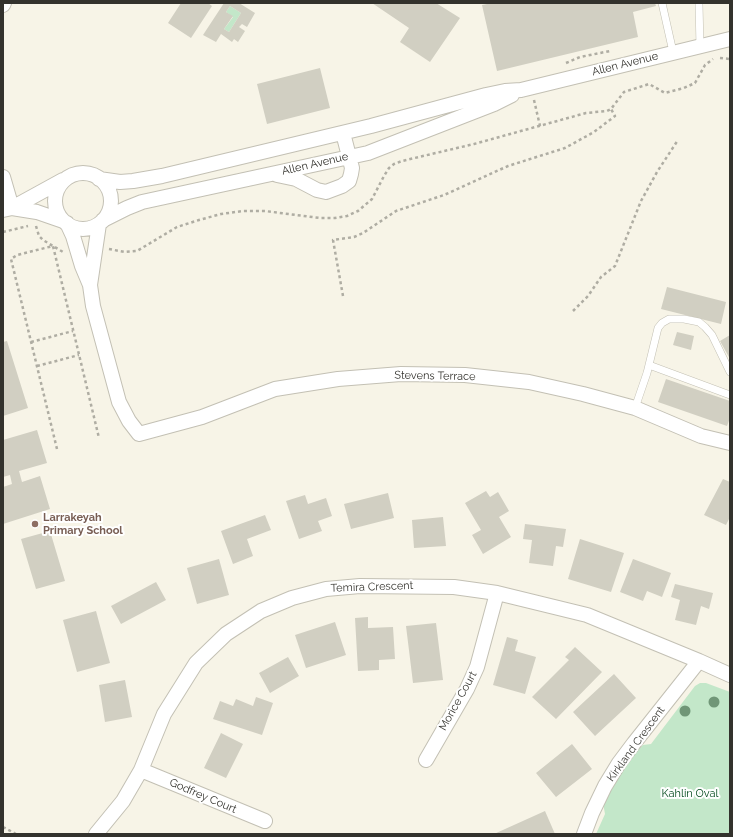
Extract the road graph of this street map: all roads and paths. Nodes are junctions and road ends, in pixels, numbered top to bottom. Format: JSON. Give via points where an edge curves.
{"nodes":[{"id":1,"x":662,"y":3,"type":"edge"},
{"id":2,"x":699,"y":4,"type":"dead end"},
{"id":3,"x":730,"y":40,"type":"edge"},
{"id":4,"x":700,"y":47,"type":"junction"},
{"id":5,"x":610,"y":51,"type":"dead end"},
{"id":6,"x":673,"y":52,"type":"junction"},
{"id":7,"x":730,"y":59,"type":"edge"},
{"id":8,"x":563,"y":64,"type":"dead end"},
{"id":9,"x":521,"y":90,"type":"junction"},
{"id":10,"x":611,"y":109,"type":"junction"},
{"id":11,"x":343,"y":133,"type":"junction"},
{"id":12,"x":678,"y":140,"type":"dead end"},
{"id":13,"x":349,"y":156,"type":"junction"},
{"id":14,"x":270,"y":174,"type":"junction"},
{"id":15,"x":3,"y":177,"type":"edge"},
{"id":16,"x":66,"y":178,"type":"junction"},
{"id":17,"x":99,"y":178,"type":"junction"},
{"id":18,"x":7,"y":209,"type":"edge"},
{"id":19,"x":65,"y":222,"type":"junction"},
{"id":20,"x":101,"y":222,"type":"junction"},
{"id":21,"x":3,"y":232,"type":"edge"},
{"id":22,"x":53,"y":246,"type":"junction"},
{"id":23,"x":95,"y":247,"type":"junction"},
{"id":24,"x":77,"y":249,"type":"junction"},
{"id":25,"x":90,"y":285,"type":"junction"},
{"id":26,"x":342,"y":296,"type":"dead end"},
{"id":27,"x":573,"y":311,"type":"dead end"},
{"id":28,"x":73,"y":331,"type":"junction"},
{"id":29,"x":31,"y":342,"type":"junction"},
{"id":30,"x":79,"y":355,"type":"junction"},
{"id":31,"x":649,"y":365,"type":"junction"},
{"id":32,"x":37,"y":366,"type":"junction"},
{"id":33,"x":730,"y":372,"type":"edge"},
{"id":34,"x":730,"y":395,"type":"edge"},
{"id":35,"x":635,"y":408,"type":"junction"},
{"id":36,"x":99,"y":438,"type":"dead end"},
{"id":37,"x":730,"y":443,"type":"edge"},
{"id":38,"x":57,"y":449,"type":"dead end"},
{"id":39,"x":497,"y":593,"type":"junction"},
{"id":40,"x":699,"y":661,"type":"junction"},
{"id":41,"x":730,"y":675,"type":"edge"},
{"id":42,"x":426,"y":760,"type":"dead end"},
{"id":43,"x":141,"y":770,"type":"junction"},
{"id":44,"x":264,"y":821,"type":"dead end"},
{"id":45,"x":3,"y":827,"type":"edge"},
{"id":46,"x":16,"y":834,"type":"edge"},
{"id":47,"x":96,"y":834,"type":"edge"},
{"id":48,"x":584,"y":834,"type":"edge"}],
"edges":[{"from":1,"to":6,"type":"lane"},
{"from":2,"to":4,"type":"lane"},
{"from":3,"to":4,"type":"street","name":"Allen Avenue"},
{"from":4,"to":6,"type":"street","name":"Allen Avenue"},
{"from":5,"to":8,"type":"path","via":[[580,57]]},
{"from":6,"to":9,"type":"street","name":"Allen Avenue"},
{"from":7,"to":10,"type":"path","via":[[715,58],[710,61],[695,83],[684,88],[665,93],[649,84],[624,92]]},
{"from":9,"to":11,"type":"street","name":"Allen Avenue","via":[[486,95]]},
{"from":9,"to":13,"type":"street","name":"Allen Avenue","via":[[494,104],[368,153]]},
{"from":10,"to":23,"type":"path","via":[[586,113],[394,164],[366,206],[347,216],[320,218],[243,211],[220,214],[177,227],[137,251],[125,252]]},
{"from":10,"to":26,"type":"path","via":[[615,116],[594,132],[565,148],[508,166],[444,195],[405,208],[358,235],[333,240]]},
{"from":11,"to":13,"type":"street"},
{"from":11,"to":17,"type":"street","name":"Allen Avenue","via":[[144,180],[120,182]]},
{"from":12,"to":27,"type":"path","via":[[641,201],[618,262],[612,270],[601,277],[588,296]]},
{"from":13,"to":14,"type":"street","name":"Allen Avenue"},
{"from":13,"to":14,"type":"street","via":[[352,168],[349,180],[335,190],[317,190],[296,179]]},
{"from":14,"to":20,"type":"street","name":"Allen Avenue","via":[[142,202]]},
{"from":15,"to":18,"type":"street"},
{"from":16,"to":17,"type":"street","via":[[85,173]]},
{"from":16,"to":18,"type":"street"},
{"from":16,"to":19,"type":"street","via":[[56,194],[55,204],[57,213]]},
{"from":17,"to":20,"type":"street","via":[[108,189],[111,198],[110,208]]},
{"from":18,"to":19,"type":"street","via":[[37,212]]},
{"from":19,"to":20,"type":"street","via":[[81,229],[90,228]]},
{"from":19,"to":24,"type":"street"},
{"from":20,"to":23,"type":"street"},
{"from":21,"to":22,"type":"path","via":[[36,226],[39,236]]},
{"from":22,"to":24,"type":"path","via":[[65,253]]},
{"from":22,"to":28,"type":"path"},
{"from":22,"to":29,"type":"path","via":[[11,259]]},
{"from":23,"to":25,"type":"street"},
{"from":24,"to":25,"type":"street"},
{"from":25,"to":35,"type":"street","name":"Stevens Terrace","via":[[93,306],[119,402],[139,434],[202,418],[275,389],[338,379],[402,374],[465,375],[529,382]]},
{"from":28,"to":29,"type":"path"},
{"from":28,"to":30,"type":"path"},
{"from":29,"to":32,"type":"path"},
{"from":30,"to":32,"type":"path"},
{"from":30,"to":36,"type":"path"},
{"from":31,"to":33,"type":"lane","via":[[658,328],[669,319],[684,319],[699,322],[712,335]]},
{"from":31,"to":34,"type":"lane"},
{"from":31,"to":35,"type":"lane"},
{"from":32,"to":38,"type":"path"},
{"from":35,"to":37,"type":"street","name":"Stevens Terrace","via":[[702,436]]},
{"from":39,"to":40,"type":"street","name":"Temira Crescent","via":[[587,616]]},
{"from":39,"to":42,"type":"street","name":"Morice Court","via":[[477,667]]},
{"from":39,"to":43,"type":"street","name":"Temira Crescent","via":[[454,587],[342,587],[292,598],[261,611],[226,634],[196,663],[164,714]]},
{"from":40,"to":41,"type":"street","name":"Temira Crescent"},
{"from":40,"to":48,"type":"street","name":"Kirkland Crescent","via":[[619,763],[605,786]]},
{"from":43,"to":44,"type":"street","name":"Godfrey Court"},
{"from":43,"to":47,"type":"street","name":"Temira Crescent","via":[[124,802]]},
{"from":45,"to":46,"type":"path"}]}
